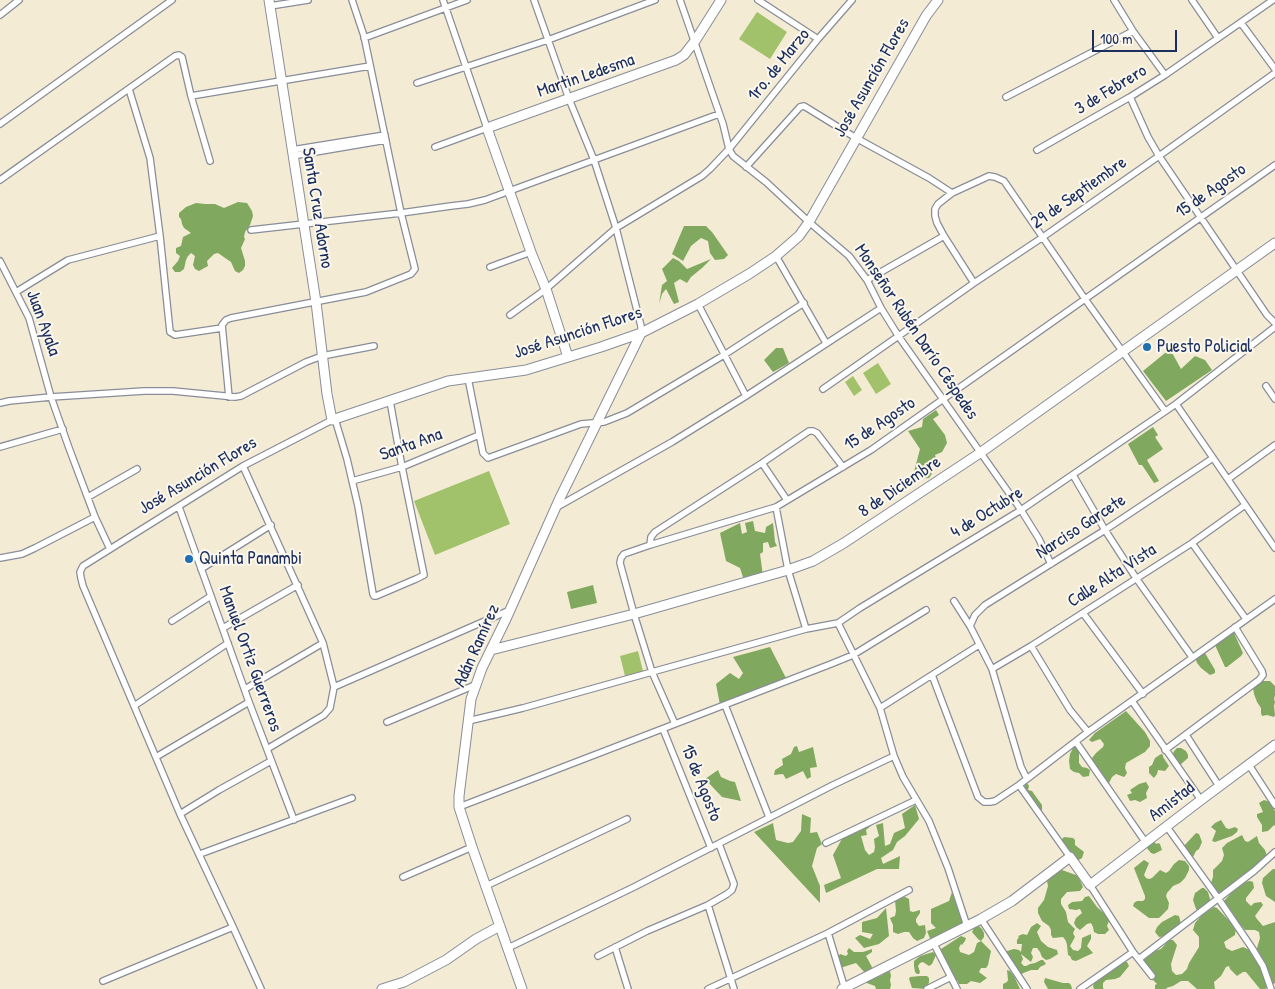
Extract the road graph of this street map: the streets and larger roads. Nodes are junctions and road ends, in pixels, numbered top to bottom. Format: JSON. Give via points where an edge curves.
{"nodes":[{"id":1,"x":20,"y":0,"type":"edge"},
{"id":2,"x":172,"y":0,"type":"edge"},
{"id":3,"x":308,"y":0,"type":"edge"},
{"id":4,"x":352,"y":0,"type":"edge"},
{"id":5,"x":443,"y":0,"type":"edge"},
{"id":6,"x":467,"y":0,"type":"edge"},
{"id":7,"x":534,"y":0,"type":"edge"},
{"id":8,"x":655,"y":0,"type":"edge"},
{"id":9,"x":680,"y":0,"type":"edge"},
{"id":10,"x":721,"y":0,"type":"edge"},
{"id":11,"x":758,"y":0,"type":"edge"},
{"id":12,"x":852,"y":0,"type":"edge"},
{"id":13,"x":938,"y":0,"type":"edge"},
{"id":14,"x":1114,"y":0,"type":"edge"},
{"id":15,"x":1192,"y":0,"type":"edge"},
{"id":16,"x":1271,"y":1,"type":"edge"},
{"id":17,"x":270,"y":3,"type":"edge"},
{"id":18,"x":445,"y":7,"type":"junction"},
{"id":19,"x":0,"y":15,"type":"edge"},
{"id":20,"x":1241,"y":23,"type":"junction"},
{"id":21,"x":1133,"y":31,"type":"junction"},
{"id":22,"x":364,"y":38,"type":"junction"},
{"id":23,"x":1218,"y":38,"type":"junction"},
{"id":24,"x":548,"y":40,"type":"junction"},
{"id":25,"x":818,"y":40,"type":"junction"},
{"id":26,"x":695,"y":41,"type":"junction"},
{"id":27,"x":370,"y":66,"type":"junction"},
{"id":28,"x":466,"y":67,"type":"junction"},
{"id":29,"x":1275,"y":68,"type":"edge"},
{"id":30,"x":1275,"y":73,"type":"edge"},
{"id":31,"x":1165,"y":75,"type":"junction"},
{"id":32,"x":281,"y":81,"type":"junction"},
{"id":33,"x":416,"y":83,"type":"dead end"},
{"id":34,"x":128,"y":89,"type":"junction"},
{"id":35,"x":191,"y":96,"type":"junction"},
{"id":36,"x":1006,"y":96,"type":"dead end"},
{"id":37,"x":1130,"y":97,"type":"junction"},
{"id":38,"x":569,"y":99,"type":"junction"},
{"id":39,"x":719,"y":114,"type":"junction"},
{"id":40,"x":0,"y":124,"type":"edge"},
{"id":41,"x":487,"y":128,"type":"junction"},
{"id":42,"x":385,"y":137,"type":"junction"},
{"id":43,"x":856,"y":138,"type":"junction"},
{"id":44,"x":435,"y":147,"type":"dead end"},
{"id":45,"x":730,"y":149,"type":"junction"},
{"id":46,"x":1037,"y":150,"type":"dead end"},
{"id":47,"x":292,"y":153,"type":"junction"},
{"id":48,"x":1159,"y":156,"type":"junction"},
{"id":49,"x":594,"y":160,"type":"junction"},
{"id":50,"x":210,"y":161,"type":"dead end"},
{"id":51,"x":1275,"y":165,"type":"edge"},
{"id":52,"x":746,"y":167,"type":"junction"},
{"id":53,"x":0,"y":180,"type":"edge"},
{"id":54,"x":509,"y":190,"type":"junction"},
{"id":55,"x":952,"y":193,"type":"junction"},
{"id":56,"x":401,"y":213,"type":"junction"},
{"id":57,"x":1200,"y":217,"type":"junction"},
{"id":58,"x":809,"y":222,"type":"junction"},
{"id":59,"x":303,"y":224,"type":"junction"},
{"id":60,"x":616,"y":228,"type":"junction"},
{"id":61,"x":251,"y":230,"type":"dead end"},
{"id":62,"x":160,"y":236,"type":"junction"},
{"id":63,"x":944,"y":236,"type":"junction"},
{"id":64,"x":1043,"y":237,"type":"junction"},
{"id":65,"x":1275,"y":243,"type":"edge"},
{"id":66,"x":532,"y":252,"type":"junction"},
{"id":67,"x":776,"y":256,"type":"junction"},
{"id":68,"x":0,"y":261,"type":"edge"},
{"id":69,"x":490,"y":267,"type":"dead end"},
{"id":70,"x":1237,"y":270,"type":"junction"},
{"id":71,"x":867,"y":280,"type":"junction"},
{"id":72,"x":974,"y":283,"type":"junction"},
{"id":73,"x":546,"y":289,"type":"junction"},
{"id":74,"x":16,"y":292,"type":"junction"},
{"id":75,"x":1085,"y":299,"type":"junction"},
{"id":76,"x":316,"y":302,"type":"junction"},
{"id":77,"x":804,"y":303,"type":"junction"},
{"id":78,"x":698,"y":304,"type":"junction"},
{"id":79,"x":881,"y":308,"type":"junction"},
{"id":80,"x":510,"y":315,"type":"dead end"},
{"id":81,"x":1275,"y":323,"type":"edge"},
{"id":82,"x":1275,"y":327,"type":"edge"},
{"id":83,"x":222,"y":328,"type":"junction"},
{"id":84,"x":641,"y":333,"type":"junction"},
{"id":85,"x":899,"y":336,"type":"junction"},
{"id":86,"x":826,"y":343,"type":"junction"},
{"id":87,"x":374,"y":346,"type":"dead end"},
{"id":88,"x":1122,"y":352,"type":"junction"},
{"id":89,"x":724,"y":355,"type":"junction"},
{"id":90,"x":322,"y":356,"type":"junction"},
{"id":91,"x":568,"y":357,"type":"junction"},
{"id":92,"x":468,"y":378,"type":"junction"},
{"id":93,"x":1266,"y":386,"type":"dead end"},
{"id":94,"x":823,"y":388,"type":"dead end"},
{"id":95,"x":746,"y":396,"type":"junction"},
{"id":96,"x":51,"y":397,"type":"junction"},
{"id":97,"x":229,"y":397,"type":"junction"},
{"id":98,"x":1275,"y":399,"type":"edge"},
{"id":99,"x":943,"y":400,"type":"junction"},
{"id":100,"x":390,"y":401,"type":"junction"},
{"id":101,"x":0,"y":403,"type":"edge"},
{"id":102,"x":1176,"y":404,"type":"junction"},
{"id":103,"x":1165,"y":411,"type":"junction"},
{"id":104,"x":334,"y":420,"type":"junction"},
{"id":105,"x":596,"y":424,"type":"junction"},
{"id":106,"x":62,"y":429,"type":"junction"},
{"id":107,"x":479,"y":435,"type":"junction"},
{"id":108,"x":1275,"y":446,"type":"edge"},
{"id":109,"x":0,"y":447,"type":"edge"},
{"id":110,"x":980,"y":453,"type":"junction"},
{"id":111,"x":1213,"y":458,"type":"junction"},
{"id":112,"x":762,"y":463,"type":"junction"},
{"id":113,"x":243,"y":466,"type":"junction"},
{"id":114,"x":402,"y":467,"type":"junction"},
{"id":115,"x":842,"y":467,"type":"junction"},
{"id":116,"x":137,"y":469,"type":"dead end"},
{"id":117,"x":1073,"y":475,"type":"junction"},
{"id":118,"x":1228,"y":479,"type":"junction"},
{"id":119,"x":352,"y":481,"type":"junction"},
{"id":120,"x":88,"y":497,"type":"junction"},
{"id":121,"x":787,"y":500,"type":"junction"},
{"id":122,"x":1245,"y":505,"type":"junction"},
{"id":123,"x":179,"y":507,"type":"junction"},
{"id":124,"x":776,"y":507,"type":"junction"},
{"id":125,"x":556,"y":508,"type":"junction"},
{"id":126,"x":1021,"y":510,"type":"junction"},
{"id":127,"x":95,"y":517,"type":"junction"},
{"id":128,"x":271,"y":525,"type":"junction"},
{"id":129,"x":1105,"y":530,"type":"junction"},
{"id":130,"x":1192,"y":542,"type":"junction"},
{"id":131,"x":650,"y":545,"type":"junction"},
{"id":132,"x":1275,"y":548,"type":"edge"},
{"id":133,"x":110,"y":549,"type":"junction"},
{"id":134,"x":0,"y":558,"type":"edge"},
{"id":135,"x":1051,"y":564,"type":"junction"},
{"id":136,"x":201,"y":569,"type":"junction"},
{"id":137,"x":788,"y":570,"type":"junction"},
{"id":138,"x":1136,"y":578,"type":"junction"},
{"id":139,"x":298,"y":585,"type":"junction"},
{"id":140,"x":211,"y":596,"type":"junction"},
{"id":141,"x":1275,"y":599,"type":"edge"},
{"id":142,"x":954,"y":601,"type":"dead end"},
{"id":143,"x":510,"y":610,"type":"junction"},
{"id":144,"x":926,"y":610,"type":"dead end"},
{"id":145,"x":1083,"y":613,"type":"junction"},
{"id":146,"x":634,"y":614,"type":"junction"},
{"id":147,"x":1246,"y":619,"type":"junction"},
{"id":148,"x":172,"y":621,"type":"dead end"},
{"id":149,"x":838,"y":623,"type":"junction"},
{"id":150,"x":970,"y":626,"type":"junction"},
{"id":151,"x":1235,"y":627,"type":"junction"},
{"id":152,"x":223,"y":628,"type":"junction"},
{"id":153,"x":806,"y":629,"type":"junction"},
{"id":154,"x":323,"y":643,"type":"junction"},
{"id":155,"x":228,"y":644,"type":"junction"},
{"id":156,"x":979,"y":645,"type":"junction"},
{"id":157,"x":1031,"y":646,"type":"junction"},
{"id":158,"x":491,"y":650,"type":"junction"},
{"id":159,"x":853,"y":655,"type":"junction"},
{"id":160,"x":1192,"y":657,"type":"junction"},
{"id":161,"x":992,"y":669,"type":"junction"},
{"id":162,"x":652,"y":672,"type":"junction"},
{"id":163,"x":932,"y":676,"type":"junction"},
{"id":164,"x":475,"y":685,"type":"junction"},
{"id":165,"x":334,"y":687,"type":"junction"},
{"id":166,"x":245,"y":689,"type":"junction"},
{"id":167,"x":1143,"y":694,"type":"junction"},
{"id":168,"x":1132,"y":701,"type":"junction"},
{"id":169,"x":249,"y":702,"type":"junction"},
{"id":170,"x":725,"y":705,"type":"junction"},
{"id":171,"x":134,"y":706,"type":"junction"},
{"id":172,"x":880,"y":708,"type":"junction"},
{"id":173,"x":468,"y":721,"type":"junction"},
{"id":174,"x":387,"y":722,"type":"dead end"},
{"id":175,"x":675,"y":724,"type":"junction"},
{"id":176,"x":663,"y":729,"type":"junction"},
{"id":177,"x":1088,"y":732,"type":"junction"},
{"id":178,"x":1186,"y":735,"type":"junction"},
{"id":179,"x":1076,"y":742,"type":"junction"},
{"id":180,"x":1275,"y":745,"type":"edge"},
{"id":181,"x":267,"y":749,"type":"junction"},
{"id":182,"x":1165,"y":750,"type":"junction"},
{"id":183,"x":894,"y":756,"type":"junction"},
{"id":184,"x":156,"y":757,"type":"junction"},
{"id":185,"x":271,"y":761,"type":"junction"},
{"id":186,"x":1248,"y":765,"type":"junction"},
{"id":187,"x":1027,"y":779,"type":"junction"},
{"id":188,"x":1019,"y":785,"type":"junction"},
{"id":189,"x":1220,"y":786,"type":"junction"},
{"id":190,"x":352,"y":798,"type":"dead end"},
{"id":191,"x":916,"y":800,"type":"junction"},
{"id":192,"x":1200,"y":800,"type":"junction"},
{"id":193,"x":1275,"y":805,"type":"edge"},
{"id":194,"x":460,"y":807,"type":"junction"},
{"id":195,"x":180,"y":814,"type":"junction"},
{"id":196,"x":769,"y":818,"type":"junction"},
{"id":197,"x":627,"y":819,"type":"dead end"},
{"id":198,"x":294,"y":820,"type":"junction"},
{"id":199,"x":1167,"y":827,"type":"junction"},
{"id":200,"x":826,"y":843,"type":"dead end"},
{"id":201,"x":1146,"y":843,"type":"junction"},
{"id":202,"x":719,"y":844,"type":"junction"},
{"id":203,"x":472,"y":847,"type":"junction"},
{"id":204,"x":711,"y":848,"type":"junction"},
{"id":205,"x":1275,"y":852,"type":"edge"},
{"id":206,"x":200,"y":854,"type":"junction"},
{"id":207,"x":1070,"y":857,"type":"junction"},
{"id":208,"x":403,"y":877,"type":"dead end"},
{"id":209,"x":1090,"y":885,"type":"junction"},
{"id":210,"x":486,"y":886,"type":"junction"},
{"id":211,"x":909,"y":890,"type":"dead end"},
{"id":212,"x":1218,"y":898,"type":"junction"},
{"id":213,"x":708,"y":905,"type":"junction"},
{"id":214,"x":981,"y":919,"type":"junction"},
{"id":215,"x":500,"y":926,"type":"junction"},
{"id":216,"x":967,"y":926,"type":"junction"},
{"id":217,"x":233,"y":927,"type":"junction"},
{"id":218,"x":828,"y":932,"type":"junction"},
{"id":219,"x":934,"y":944,"type":"junction"},
{"id":220,"x":616,"y":947,"type":"junction"},
{"id":221,"x":508,"y":948,"type":"junction"},
{"id":222,"x":1133,"y":952,"type":"junction"},
{"id":223,"x":598,"y":956,"type":"dead end"},
{"id":224,"x":1139,"y":959,"type":"junction"},
{"id":225,"x":1152,"y":976,"type":"dead end"},
{"id":226,"x":951,"y":977,"type":"junction"},
{"id":227,"x":730,"y":978,"type":"junction"},
{"id":228,"x":103,"y":981,"type":"dead end"},
{"id":229,"x":259,"y":988,"type":"edge"},
{"id":230,"x":382,"y":989,"type":"edge"},
{"id":231,"x":522,"y":989,"type":"edge"},
{"id":232,"x":628,"y":989,"type":"edge"},
{"id":233,"x":708,"y":989,"type":"edge"},
{"id":234,"x":734,"y":989,"type":"edge"},
{"id":235,"x":844,"y":989,"type":"edge"},
{"id":236,"x":927,"y":989,"type":"edge"},
{"id":237,"x":957,"y":989,"type":"edge"},
{"id":238,"x":1027,"y":989,"type":"edge"},
{"id":239,"x":1080,"y":989,"type":"edge"},
{"id":240,"x":1273,"y":989,"type":"edge"}],
"edges":[{"from":1,"to":19,"type":"street"},
{"from":2,"to":40,"type":"street"},
{"from":3,"to":17,"type":"street"},
{"from":4,"to":22,"type":"street"},
{"from":5,"to":18,"type":"street"},
{"from":6,"to":18,"type":"street"},
{"from":7,"to":24,"type":"street"},
{"from":8,"to":24,"type":"street"},
{"from":9,"to":26,"type":"street","name":"Monseñor Rubén Darío Céspedes"},
{"from":10,"to":26,"type":"street","name":"Martin Ledesma"},
{"from":11,"to":25,"type":"street"},
{"from":12,"to":25,"type":"street","name":"1ro. de Marzo"},
{"from":13,"to":43,"type":"street","name":"José Asunción Flores"},
{"from":14,"to":21,"type":"street"},
{"from":15,"to":23,"type":"street"},
{"from":16,"to":20,"type":"street","name":"3 de Febrero"},
{"from":17,"to":32,"type":"street","name":"Santa Cruz Adorno"},
{"from":18,"to":22,"type":"street"},
{"from":18,"to":28,"type":"street"},
{"from":20,"to":23,"type":"street","name":"3 de Febrero"},
{"from":20,"to":29,"type":"street"},
{"from":21,"to":31,"type":"street"},
{"from":21,"to":36,"type":"street"},
{"from":22,"to":27,"type":"street"},
{"from":23,"to":31,"type":"street","name":"3 de Febrero"},
{"from":24,"to":28,"type":"street"},
{"from":24,"to":38,"type":"street"},
{"from":25,"to":45,"type":"street","name":"1ro. de Marzo"},
{"from":26,"to":38,"type":"street","name":"Martin Ledesma","via":[[684,55],[668,64]]},
{"from":26,"to":39,"type":"street","name":"Monseñor Rubén Darío Céspedes"},
{"from":27,"to":32,"type":"street"},
{"from":27,"to":42,"type":"street"},
{"from":28,"to":33,"type":"street"},
{"from":28,"to":41,"type":"street"},
{"from":30,"to":48,"type":"street","name":"29 de Septiembre"},
{"from":31,"to":37,"type":"street","name":"3 de Febrero"},
{"from":32,"to":35,"type":"street"},
{"from":32,"to":47,"type":"street","name":"Santa Cruz Adorno"},
{"from":34,"to":35,"type":"street","via":[[179,55]]},
{"from":34,"to":53,"type":"street"},
{"from":34,"to":62,"type":"street","via":[[150,158]]},
{"from":35,"to":50,"type":"street"},
{"from":37,"to":46,"type":"street","name":"3 de Febrero"},
{"from":37,"to":48,"type":"street"},
{"from":38,"to":41,"type":"street","name":"Martin Ledesma"},
{"from":38,"to":49,"type":"street"},
{"from":39,"to":45,"type":"street","name":"Monseñor Rubén Darío Céspedes"},
{"from":39,"to":49,"type":"street"},
{"from":41,"to":44,"type":"street","name":"Martin Ledesma"},
{"from":41,"to":54,"type":"street"},
{"from":42,"to":47,"type":"street"},
{"from":42,"to":56,"type":"street"},
{"from":43,"to":52,"type":"street","via":[[802,106]]},
{"from":43,"to":55,"type":"street"},
{"from":43,"to":58,"type":"street","name":"José Asunción Flores"},
{"from":45,"to":52,"type":"street","name":"Monseñor Rubén Darío Céspedes"},
{"from":45,"to":60,"type":"street","name":"1ro. de Marzo","via":[[702,176]]},
{"from":47,"to":59,"type":"street","name":"Santa Cruz Adorno"},
{"from":48,"to":57,"type":"street"},
{"from":48,"to":64,"type":"street","name":"29 de Septiembre"},
{"from":49,"to":54,"type":"street"},
{"from":49,"to":60,"type":"street"},
{"from":51,"to":57,"type":"street","name":"15 de Agosto"},
{"from":52,"to":58,"type":"street","name":"Monseñor Rubén Darío Céspedes"},
{"from":54,"to":56,"type":"street","via":[[468,204]]},
{"from":54,"to":66,"type":"street"},
{"from":55,"to":63,"type":"street","via":[[935,209],[937,223]]},
{"from":55,"to":64,"type":"street","via":[[988,176],[999,178]]},
{"from":56,"to":59,"type":"street"},
{"from":56,"to":76,"type":"street","via":[[415,269],[411,274],[378,289]]},
{"from":57,"to":70,"type":"street"},
{"from":57,"to":75,"type":"street","name":"15 de Agosto"},
{"from":58,"to":67,"type":"street","name":"José Asunción Flores","via":[[799,236]]},
{"from":58,"to":71,"type":"street","name":"Monseñor Rubén Darío Céspedes","via":[[849,256]]},
{"from":59,"to":61,"type":"street"},
{"from":59,"to":76,"type":"street","name":"Santa Cruz Adorno"},
{"from":60,"to":73,"type":"street","name":"1ro. de Marzo"},
{"from":60,"to":84,"type":"street"},
{"from":62,"to":74,"type":"street","via":[[68,260]]},
{"from":62,"to":83,"type":"street","via":[[170,332],[175,335]]},
{"from":63,"to":71,"type":"street"},
{"from":63,"to":72,"type":"street"},
{"from":64,"to":72,"type":"street","name":"29 de Septiembre"},
{"from":64,"to":75,"type":"street"},
{"from":65,"to":70,"type":"street","name":"8 de Diciembre"},
{"from":66,"to":69,"type":"street"},
{"from":66,"to":73,"type":"street"},
{"from":67,"to":77,"type":"street"},
{"from":67,"to":78,"type":"street","name":"José Asunción Flores"},
{"from":68,"to":74,"type":"street","name":"Juan Ayala"},
{"from":70,"to":81,"type":"street"},
{"from":70,"to":88,"type":"street","name":"8 de Diciembre"},
{"from":71,"to":79,"type":"street","name":"Monseñor Rubén Darío Céspedes"},
{"from":72,"to":85,"type":"street","name":"29 de Septiembre"},
{"from":73,"to":80,"type":"street","name":"1ro. de Marzo"},
{"from":73,"to":91,"type":"street"},
{"from":74,"to":96,"type":"street","name":"Juan Ayala","via":[[29,318]]},
{"from":75,"to":88,"type":"street"},
{"from":75,"to":99,"type":"street","name":"15 de Agosto"},
{"from":76,"to":83,"type":"street","via":[[232,318],[226,320]]},
{"from":76,"to":90,"type":"street","name":"Santa Cruz Adorno"},
{"from":77,"to":86,"type":"street"},
{"from":77,"to":89,"type":"street"},
{"from":78,"to":84,"type":"street","name":"José Asunción Flores"},
{"from":78,"to":89,"type":"street"},
{"from":79,"to":85,"type":"street","name":"Monseñor Rubén Darío Céspedes"},
{"from":79,"to":86,"type":"street"},
{"from":82,"to":102,"type":"street","name":"4 de Octubre"},
{"from":83,"to":97,"type":"street"},
{"from":84,"to":91,"type":"street","name":"José Asunción Flores"},
{"from":84,"to":105,"type":"street","name":"Adán Ramírez"},
{"from":85,"to":94,"type":"street","name":"29 de Septiembre"},
{"from":85,"to":99,"type":"street","name":"Monseñor Rubén Darío Céspedes"},
{"from":86,"to":95,"type":"street"},
{"from":87,"to":90,"type":"street"},
{"from":88,"to":103,"type":"street"},
{"from":88,"to":110,"type":"street","name":"8 de Diciembre"},
{"from":89,"to":95,"type":"street"},
{"from":89,"to":105,"type":"street","via":[[627,413]]},
{"from":90,"to":97,"type":"street","via":[[241,396]]},
{"from":90,"to":104,"type":"street","name":"Santa Cruz Adorno"},
{"from":91,"to":92,"type":"street","name":"José Asunción Flores","via":[[526,370]]},
{"from":92,"to":100,"type":"street","name":"José Asunción Flores","via":[[448,381]]},
{"from":92,"to":107,"type":"street"},
{"from":93,"to":98,"type":"street"},
{"from":95,"to":125,"type":"street"},
{"from":96,"to":97,"type":"street","via":[[173,391]]},
{"from":96,"to":101,"type":"street"},
{"from":96,"to":106,"type":"street","name":"Juan Ayala"},
{"from":99,"to":110,"type":"street","name":"Monseñor Rubén Darío Céspedes"},
{"from":99,"to":115,"type":"street","name":"15 de Agosto"},
{"from":100,"to":104,"type":"street","name":"José Asunción Flores"},
{"from":100,"to":114,"type":"street"},
{"from":102,"to":103,"type":"street","name":"4 de Octubre"},
{"from":102,"to":111,"type":"street"},
{"from":103,"to":117,"type":"street","name":"4 de Octubre"},
{"from":104,"to":113,"type":"street","name":"José Asunción Flores"},
{"from":104,"to":119,"type":"street"},
{"from":105,"to":107,"type":"street","via":[[580,424],[488,458],[483,453]]},
{"from":105,"to":125,"type":"street","name":"Adán Ramírez"},
{"from":106,"to":109,"type":"street"},
{"from":106,"to":120,"type":"street","name":"Juan Ayala"},
{"from":107,"to":114,"type":"street","name":"Santa Ana"},
{"from":108,"to":118,"type":"street"},
{"from":110,"to":126,"type":"street","name":"Monseñor Rubén Darío Céspedes"},
{"from":110,"to":137,"type":"street","name":"8 de Diciembre","via":[[844,543],[813,561]]},
{"from":111,"to":118,"type":"street"},
{"from":111,"to":129,"type":"street","name":"Narciso Garcete"},
{"from":112,"to":115,"type":"street","via":[[809,431],[814,431]]},
{"from":112,"to":121,"type":"street"},
{"from":112,"to":131,"type":"street","via":[[655,532]]},
{"from":113,"to":123,"type":"street","name":"José Asunción Flores"},
{"from":113,"to":128,"type":"street"},
{"from":114,"to":119,"type":"street","name":"Santa Ana"},
{"from":114,"to":119,"type":"street","via":[[424,575],[376,596],[373,594]]},
{"from":115,"to":121,"type":"street","name":"15 de Agosto"},
{"from":116,"to":120,"type":"street"},
{"from":117,"to":126,"type":"street","name":"4 de Octubre"},
{"from":117,"to":129,"type":"street"},
{"from":118,"to":122,"type":"street"},
{"from":120,"to":127,"type":"street","name":"Juan Ayala"},
{"from":121,"to":124,"type":"street","name":"15 de Agosto"},
{"from":122,"to":130,"type":"street","name":"Calle Alta Vista"},
{"from":122,"to":132,"type":"street"},
{"from":123,"to":133,"type":"street","name":"José Asunción Flores"},
{"from":123,"to":136,"type":"street","name":"Manuel Ortiz Guerreros"},
{"from":124,"to":131,"type":"street","name":"15 de Agosto"},
{"from":124,"to":137,"type":"street"},
{"from":125,"to":143,"type":"street","name":"Adán Ramírez"},
{"from":126,"to":135,"type":"street","name":"Monseñor Rubén Darío Céspedes"},
{"from":126,"to":149,"type":"street","name":"4 de Octubre"},
{"from":127,"to":133,"type":"street","name":"Juan Ayala"},
{"from":127,"to":134,"type":"street","via":[[22,554]]},
{"from":128,"to":136,"type":"street"},
{"from":128,"to":139,"type":"street"},
{"from":129,"to":135,"type":"street","name":"Narciso Garcete"},
{"from":129,"to":138,"type":"street"},
{"from":130,"to":138,"type":"street","name":"Calle Alta Vista"},
{"from":130,"to":147,"type":"street"},
{"from":131,"to":146,"type":"street","name":"15 de Agosto","via":[[620,558]]},
{"from":133,"to":171,"type":"street","name":"José Asunción Flores","via":[[83,566],[80,578]]},
{"from":135,"to":150,"type":"street","name":"Narciso Garcete","via":[[985,605]]},
{"from":136,"to":140,"type":"street","name":"Manuel Ortiz Guerreros"},
{"from":137,"to":146,"type":"street","name":"8 de Diciembre"},
{"from":137,"to":153,"type":"street"},
{"from":138,"to":145,"type":"street","name":"Calle Alta Vista"},
{"from":138,"to":160,"type":"street"},
{"from":139,"to":152,"type":"street"},
{"from":139,"to":154,"type":"street"},
{"from":140,"to":148,"type":"street"},
{"from":140,"to":152,"type":"street","name":"Manuel Ortiz Guerreros"},
{"from":141,"to":147,"type":"street"},
{"from":142,"to":150,"type":"street"},
{"from":143,"to":158,"type":"street","name":"Adán Ramírez"},
{"from":143,"to":165,"type":"street"},
{"from":144,"to":159,"type":"street"},
{"from":145,"to":157,"type":"street","name":"Calle Alta Vista"},
{"from":145,"to":167,"type":"street"},
{"from":146,"to":158,"type":"street","name":"8 de Diciembre"},
{"from":146,"to":162,"type":"street","name":"15 de Agosto"},
{"from":147,"to":151,"type":"street"},
{"from":149,"to":153,"type":"street","name":"4 de Octubre"},
{"from":149,"to":159,"type":"street"},
{"from":150,"to":156,"type":"street"},
{"from":151,"to":160,"type":"street"},
{"from":151,"to":178,"type":"street","via":[[1263,675]]},
{"from":152,"to":155,"type":"street","name":"Manuel Ortiz Guerreros"},
{"from":153,"to":162,"type":"street","name":"4 de Octubre"},
{"from":154,"to":165,"type":"street"},
{"from":154,"to":166,"type":"street"},
{"from":155,"to":166,"type":"street","name":"Manuel Ortiz Guerreros"},
{"from":155,"to":171,"type":"street"},
{"from":156,"to":161,"type":"street"},
{"from":156,"to":163,"type":"street"},
{"from":157,"to":161,"type":"street","name":"Calle Alta Vista"},
{"from":157,"to":177,"type":"street","via":[[1070,710]]},
{"from":158,"to":164,"type":"street","name":"Adán Ramírez"},
{"from":159,"to":170,"type":"street"},
{"from":159,"to":172,"type":"street"},
{"from":160,"to":167,"type":"street"},
{"from":161,"to":187,"type":"street"},
{"from":162,"to":173,"type":"street","name":"4 de Octubre"},
{"from":162,"to":175,"type":"street","name":"15 de Agosto"},
{"from":163,"to":172,"type":"street"},
{"from":163,"to":188,"type":"street","via":[[978,797],[984,802],[995,801]]},
{"from":164,"to":173,"type":"street","name":"Adán Ramírez"},
{"from":164,"to":174,"type":"street"},
{"from":165,"to":181,"type":"street","via":[[330,708],[324,715]]},
{"from":166,"to":169,"type":"street","name":"Manuel Ortiz Guerreros"},
{"from":167,"to":168,"type":"street"},
{"from":168,"to":177,"type":"street"},
{"from":168,"to":182,"type":"street"},
{"from":169,"to":181,"type":"street","name":"Manuel Ortiz Guerreros"},
{"from":169,"to":184,"type":"street"},
{"from":170,"to":175,"type":"street"},
{"from":170,"to":196,"type":"street"},
{"from":171,"to":184,"type":"street"},
{"from":172,"to":183,"type":"street"},
{"from":173,"to":194,"type":"street","name":"Adán Ramírez"},
{"from":175,"to":176,"type":"street"},
{"from":176,"to":194,"type":"street"},
{"from":176,"to":204,"type":"street","name":"15 de Agosto"},
{"from":177,"to":179,"type":"street"},
{"from":178,"to":182,"type":"street"},
{"from":178,"to":189,"type":"street"},
{"from":179,"to":187,"type":"street"},
{"from":179,"to":201,"type":"street"},
{"from":180,"to":186,"type":"street","name":"Amistad"},
{"from":181,"to":185,"type":"street","name":"Manuel Ortiz Guerreros"},
{"from":182,"to":192,"type":"street"},
{"from":183,"to":191,"type":"street"},
{"from":183,"to":196,"type":"street"},
{"from":184,"to":195,"type":"street"},
{"from":185,"to":195,"type":"street"},
{"from":185,"to":198,"type":"street","name":"Manuel Ortiz Guerreros"},
{"from":186,"to":189,"type":"street","name":"Amistad"},
{"from":186,"to":193,"type":"street"},
{"from":187,"to":188,"type":"street"},
{"from":188,"to":207,"type":"street"},
{"from":189,"to":192,"type":"street","name":"Amistad"},
{"from":190,"to":198,"type":"street"},
{"from":191,"to":200,"type":"street"},
{"from":191,"to":216,"type":"street","via":[[929,821]]},
{"from":192,"to":199,"type":"street","name":"Amistad"},
{"from":194,"to":203,"type":"street","name":"Adán Ramírez"},
{"from":195,"to":206,"type":"street"},
{"from":196,"to":202,"type":"street"},
{"from":197,"to":210,"type":"street"},
{"from":198,"to":206,"type":"street"},
{"from":199,"to":201,"type":"street","name":"Amistad"},
{"from":199,"to":212,"type":"street"},
{"from":201,"to":209,"type":"street","name":"Amistad"},
{"from":202,"to":204,"type":"street"},
{"from":202,"to":213,"type":"street","via":[[734,884],[728,894]]},
{"from":203,"to":208,"type":"street"},
{"from":203,"to":210,"type":"street","name":"Adán Ramírez"},
{"from":204,"to":221,"type":"street"},
{"from":205,"to":212,"type":"street"},
{"from":206,"to":217,"type":"street"},
{"from":207,"to":209,"type":"street"},
{"from":207,"to":214,"type":"street"},
{"from":209,"to":222,"type":"street"},
{"from":210,"to":215,"type":"street","name":"Adán Ramírez"},
{"from":211,"to":218,"type":"street"},
{"from":212,"to":224,"type":"street"},
{"from":212,"to":240,"type":"street","via":[[1263,966]]},
{"from":213,"to":220,"type":"street"},
{"from":213,"to":227,"type":"street"},
{"from":214,"to":216,"type":"street"},
{"from":214,"to":238,"type":"street"},
{"from":215,"to":221,"type":"street","name":"Adán Ramírez"},
{"from":215,"to":230,"type":"street","via":[[446,960],[404,982]]},
{"from":216,"to":219,"type":"street"},
{"from":217,"to":228,"type":"street"},
{"from":217,"to":229,"type":"street"},
{"from":218,"to":227,"type":"street"},
{"from":218,"to":235,"type":"street"},
{"from":219,"to":226,"type":"street"},
{"from":219,"to":235,"type":"street"},
{"from":220,"to":223,"type":"street"},
{"from":220,"to":232,"type":"street"},
{"from":221,"to":231,"type":"street","name":"Adán Ramírez"},
{"from":222,"to":224,"type":"street"},
{"from":222,"to":239,"type":"street"},
{"from":224,"to":225,"type":"street"},
{"from":226,"to":236,"type":"street"},
{"from":226,"to":237,"type":"street"},
{"from":227,"to":233,"type":"street"},
{"from":227,"to":234,"type":"street"}]}
